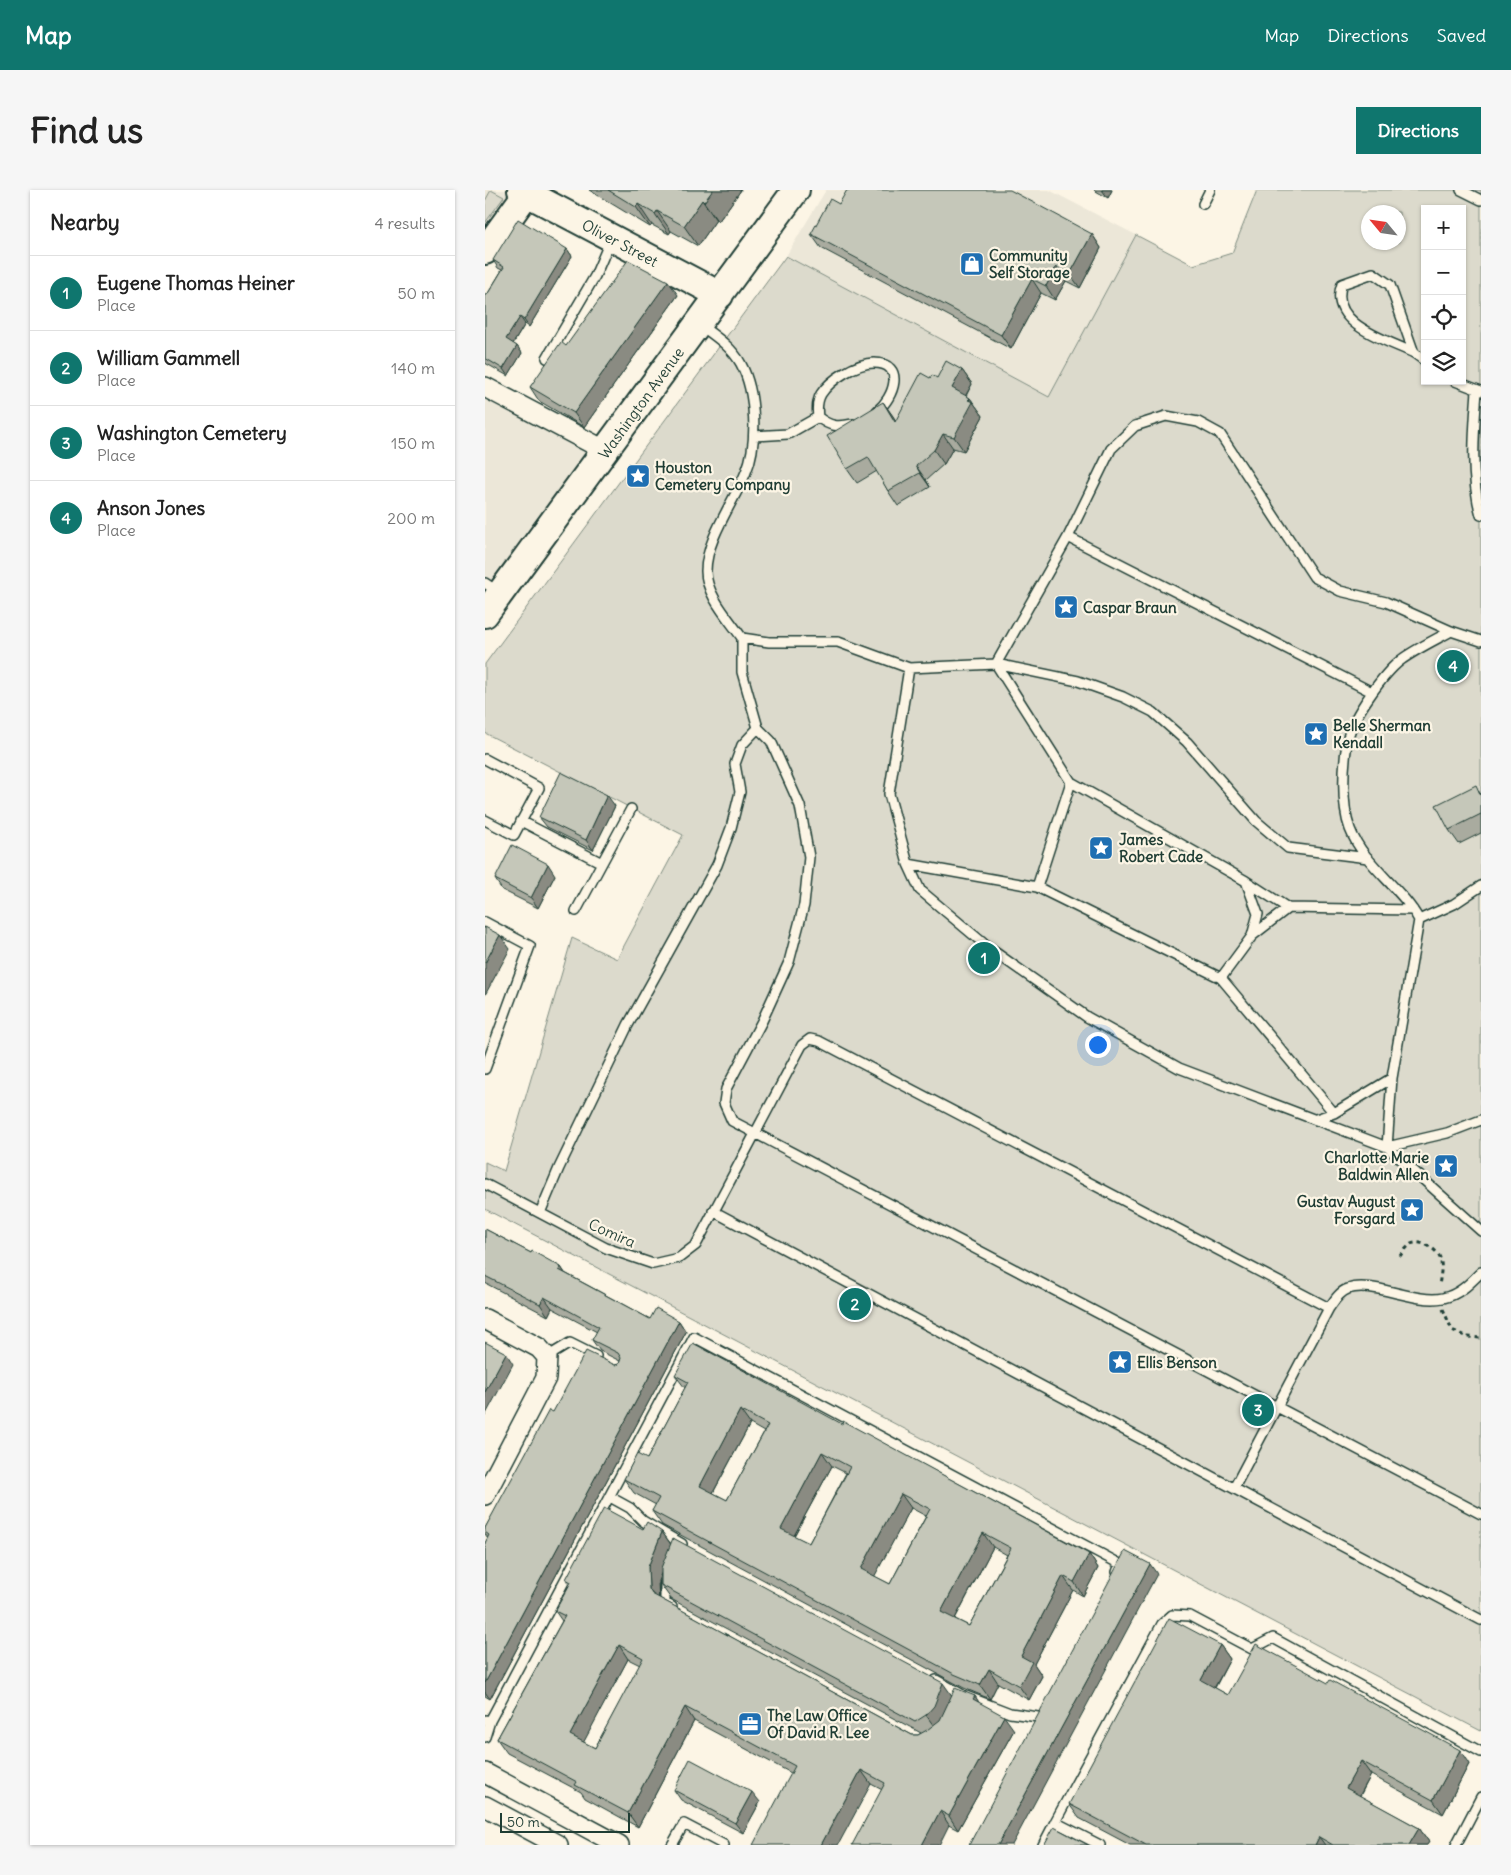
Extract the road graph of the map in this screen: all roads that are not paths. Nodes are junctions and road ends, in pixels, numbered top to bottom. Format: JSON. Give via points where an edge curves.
{"nodes":[{"id":1,"x":796,"y":190,"type":"edge"},
{"id":2,"x":1211,"y":190,"type":"edge"},
{"id":3,"x":1461,"y":190,"type":"edge"},
{"id":4,"x":526,"y":191,"type":"edge"},
{"id":5,"x":1481,"y":200,"type":"edge"},
{"id":6,"x":1203,"y":204,"type":"dead end"},
{"id":7,"x":611,"y":239,"type":"junction"},
{"id":8,"x":485,"y":251,"type":"edge"},
{"id":9,"x":720,"y":295,"type":"junction"},
{"id":10,"x":699,"y":324,"type":"junction"},
{"id":11,"x":1414,"y":353,"type":"junction"},
{"id":12,"x":547,"y":358,"type":"edge"},
{"id":13,"x":1421,"y":358,"type":"edge"},
{"id":14,"x":1465,"y":385,"type":"edge"},
{"id":15,"x":485,"y":387,"type":"edge"},
{"id":16,"x":1479,"y":391,"type":"edge"},
{"id":17,"x":818,"y":417,"type":"junction"},
{"id":18,"x":753,"y":436,"type":"junction"},
{"id":19,"x":606,"y":451,"type":"junction"},
{"id":20,"x":1481,"y":515,"type":"edge"},
{"id":21,"x":1068,"y":537,"type":"junction"},
{"id":22,"x":493,"y":589,"type":"edge"},
{"id":23,"x":485,"y":614,"type":"edge"},
{"id":24,"x":1451,"y":631,"type":"junction"},
{"id":25,"x":742,"y":638,"type":"junction"},
{"id":26,"x":1481,"y":641,"type":"edge"},
{"id":27,"x":997,"y":664,"type":"junction"},
{"id":28,"x":909,"y":668,"type":"junction"},
{"id":29,"x":1372,"y":692,"type":"junction"},
{"id":30,"x":759,"y":728,"type":"junction"},
{"id":31,"x":485,"y":759,"type":"edge"},
{"id":32,"x":1071,"y":782,"type":"junction"},
{"id":33,"x":631,"y":809,"type":"dead end"},
{"id":34,"x":485,"y":820,"type":"edge"},
{"id":35,"x":521,"y":821,"type":"junction"},
{"id":36,"x":1368,"y":858,"type":"junction"},
{"id":37,"x":602,"y":863,"type":"junction"},
{"id":38,"x":908,"y":864,"type":"junction"},
{"id":39,"x":1246,"y":881,"type":"junction"},
{"id":40,"x":1481,"y":886,"type":"edge"},
{"id":41,"x":1037,"y":887,"type":"junction"},
{"id":42,"x":1288,"y":908,"type":"junction"},
{"id":43,"x":1413,"y":910,"type":"junction"},
{"id":44,"x":576,"y":911,"type":"dead end"},
{"id":45,"x":1419,"y":920,"type":"junction"},
{"id":46,"x":485,"y":922,"type":"edge"},
{"id":47,"x":1252,"y":936,"type":"junction"},
{"id":48,"x":1221,"y":978,"type":"junction"},
{"id":49,"x":485,"y":1069,"type":"edge"},
{"id":50,"x":1392,"y":1078,"type":"junction"},
{"id":51,"x":1334,"y":1113,"type":"junction"},
{"id":52,"x":1316,"y":1119,"type":"junction"},
{"id":53,"x":1481,"y":1120,"type":"edge"},
{"id":54,"x":753,"y":1134,"type":"junction"},
{"id":55,"x":1387,"y":1147,"type":"junction"},
{"id":56,"x":485,"y":1184,"type":"edge"},
{"id":57,"x":713,"y":1211,"type":"junction"},
{"id":58,"x":540,"y":1213,"type":"junction"},
{"id":59,"x":1481,"y":1231,"type":"edge"},
{"id":60,"x":1481,"y":1272,"type":"edge"},
{"id":61,"x":1329,"y":1308,"type":"junction"},
{"id":62,"x":486,"y":1322,"type":"edge"},
{"id":63,"x":547,"y":1357,"type":"junction"},
{"id":64,"x":605,"y":1361,"type":"edge"},
{"id":65,"x":1277,"y":1407,"type":"junction"},
{"id":66,"x":1234,"y":1488,"type":"junction"},
{"id":67,"x":485,"y":1495,"type":"edge"},
{"id":68,"x":609,"y":1497,"type":"junction"},
{"id":69,"x":1481,"y":1514,"type":"edge"},
{"id":70,"x":689,"y":1548,"type":"edge"},
{"id":71,"x":670,"y":1566,"type":"edge"},
{"id":72,"x":1111,"y":1581,"type":"edge"},
{"id":73,"x":683,"y":1613,"type":"edge"},
{"id":74,"x":1481,"y":1620,"type":"edge"},
{"id":75,"x":926,"y":1675,"type":"edge"},
{"id":76,"x":961,"y":1694,"type":"junction"},
{"id":77,"x":958,"y":1703,"type":"edge"},
{"id":78,"x":1038,"y":1717,"type":"edge"},
{"id":79,"x":488,"y":1720,"type":"edge"},
{"id":80,"x":485,"y":1737,"type":"edge"},
{"id":81,"x":1481,"y":1752,"type":"edge"},
{"id":82,"x":485,"y":1773,"type":"edge"},
{"id":83,"x":1481,"y":1797,"type":"edge"},
{"id":84,"x":485,"y":1806,"type":"edge"},
{"id":85,"x":1055,"y":1822,"type":"junction"},
{"id":86,"x":558,"y":1845,"type":"edge"},
{"id":87,"x":619,"y":1845,"type":"edge"},
{"id":88,"x":672,"y":1845,"type":"edge"},
{"id":89,"x":724,"y":1845,"type":"edge"},
{"id":90,"x":1043,"y":1845,"type":"edge"},
{"id":91,"x":1100,"y":1845,"type":"edge"},
{"id":92,"x":1455,"y":1845,"type":"edge"}],
"edges":[{"from":1,"to":9,"type":"main road","name":"Washington Avenue"},
{"from":2,"to":6,"type":"lane"},
{"from":3,"to":5,"type":"lane"},
{"from":4,"to":7,"type":"main road","name":"Oliver Street"},
{"from":4,"to":8,"type":"main road"},
{"from":7,"to":9,"type":"main road","name":"Oliver Street"},
{"from":7,"to":12,"type":"lane","via":[[595,276]]},
{"from":9,"to":10,"type":"main road","name":"Washington Avenue"},
{"from":10,"to":18,"type":"lane","via":[[729,347],[741,364],[749,386]]},
{"from":10,"to":19,"type":"main road","name":"Washington Avenue"},
{"from":11,"to":11,"type":"lane","via":[[1357,326],[1347,317],[1339,304],[1342,284],[1373,273],[1390,284]]},
{"from":11,"to":13,"type":"lane"},
{"from":14,"to":16,"type":"lane"},
{"from":15,"to":19,"type":"street"},
{"from":16,"to":20,"type":"lane","via":[[1474,454]]},
{"from":17,"to":17,"type":"lane","via":[[838,428],[857,423],[880,409],[890,397],[895,383],[893,373],[874,363],[856,367],[821,394]]},
{"from":17,"to":18,"type":"lane","via":[[788,434]]},
{"from":18,"to":25,"type":"lane","via":[[747,470],[712,544],[706,572],[713,596]]},
{"from":19,"to":22,"type":"main road","name":"Washington Avenue"},
{"from":21,"to":24,"type":"lane","via":[[1111,449],[1135,426],[1166,416],[1198,422],[1220,434],[1314,577],[1340,591],[1386,602]]},
{"from":21,"to":27,"type":"lane"},
{"from":21,"to":29,"type":"lane"},
{"from":22,"to":23,"type":"main road","name":"Washington Avenue"},
{"from":24,"to":26,"type":"lane"},
{"from":24,"to":29,"type":"lane","via":[[1401,660]]},
{"from":25,"to":28,"type":"lane","via":[[769,642],[838,642]]},
{"from":25,"to":30,"type":"lane","via":[[742,672]]},
{"from":27,"to":28,"type":"lane"},
{"from":27,"to":32,"type":"lane"},
{"from":27,"to":36,"type":"lane","via":[[1078,681],[1153,712],[1187,742],[1256,821],[1288,848]]},
{"from":28,"to":38,"type":"lane","via":[[889,794]]},
{"from":29,"to":36,"type":"lane","via":[[1348,736],[1344,781],[1350,829]]},
{"from":30,"to":54,"type":"lane","via":[[771,741],[800,806],[809,857],[804,905],[789,962],[726,1089],[724,1103],[732,1121]]},
{"from":30,"to":58,"type":"lane","via":[[742,745],[735,764],[740,792],[717,865],[628,1024]]},
{"from":31,"to":35,"type":"lane","via":[[539,788]]},
{"from":32,"to":39,"type":"lane"},
{"from":32,"to":41,"type":"lane"},
{"from":33,"to":37,"type":"lane"},
{"from":34,"to":35,"type":"lane","via":[[514,835]]},
{"from":35,"to":37,"type":"lane"},
{"from":36,"to":43,"type":"lane"},
{"from":37,"to":44,"type":"lane"},
{"from":38,"to":41,"type":"lane"},
{"from":38,"to":52,"type":"lane","via":[[920,890],[989,948],[1087,1017],[1179,1068]]},
{"from":39,"to":42,"type":"lane"},
{"from":39,"to":47,"type":"lane","via":[[1258,914]]},
{"from":40,"to":45,"type":"lane","via":[[1454,904]]},
{"from":41,"to":48,"type":"lane"},
{"from":42,"to":43,"type":"lane"},
{"from":42,"to":47,"type":"lane"},
{"from":43,"to":45,"type":"lane"},
{"from":45,"to":50,"type":"lane"},
{"from":46,"to":49,"type":"lane","via":[[530,946]]},
{"from":47,"to":48,"type":"lane"},
{"from":48,"to":51,"type":"lane"},
{"from":50,"to":51,"type":"lane"},
{"from":50,"to":55,"type":"lane"},
{"from":51,"to":52,"type":"lane"},
{"from":52,"to":55,"type":"lane"},
{"from":53,"to":55,"type":"lane","via":[[1447,1133]]},
{"from":54,"to":57,"type":"lane","name":"Comira"},
{"from":54,"to":61,"type":"lane","name":"Comira","via":[[801,1045],[810,1039],[819,1040]]},
{"from":54,"to":65,"type":"lane"},
{"from":55,"to":59,"type":"lane"},
{"from":56,"to":58,"type":"lane","name":"Comira"},
{"from":57,"to":58,"type":"lane","name":"Comira","via":[[696,1245],[679,1258],[653,1264],[606,1248]]},
{"from":57,"to":66,"type":"lane"},
{"from":60,"to":61,"type":"lane","via":[[1466,1287],[1441,1299],[1359,1287],[1347,1289]]},
{"from":61,"to":65,"type":"lane"},
{"from":62,"to":63,"type":"street","via":[[539,1348]]},
{"from":63,"to":64,"type":"lane","via":[[570,1344]]},
{"from":63,"to":67,"type":"street","via":[[546,1378]]},
{"from":65,"to":66,"type":"lane"},
{"from":65,"to":69,"type":"lane"},
{"from":66,"to":74,"type":"lane"},
{"from":68,"to":70,"type":"lane","via":[[630,1508],[679,1547]]},
{"from":68,"to":72,"type":"lane","via":[[694,1338],[1121,1564]]},
{"from":68,"to":79,"type":"lane"},
{"from":71,"to":73,"type":"lane","via":[[664,1581],[665,1604]]},
{"from":75,"to":76,"type":"lane"},
{"from":76,"to":77,"type":"lane"},
{"from":76,"to":78,"type":"lane","via":[[1010,1713]]},
{"from":79,"to":80,"type":"lane"},
{"from":81,"to":85,"type":"lane","via":[[1273,1638],[1252,1649],[1190,1616],[1172,1615],[1162,1624]]},
{"from":82,"to":87,"type":"street"},
{"from":83,"to":92,"type":"lane"},
{"from":84,"to":86,"type":"street"},
{"from":85,"to":90,"type":"lane"},
{"from":85,"to":91,"type":"lane"},
{"from":88,"to":89,"type":"lane","via":[[684,1824]]}]}
